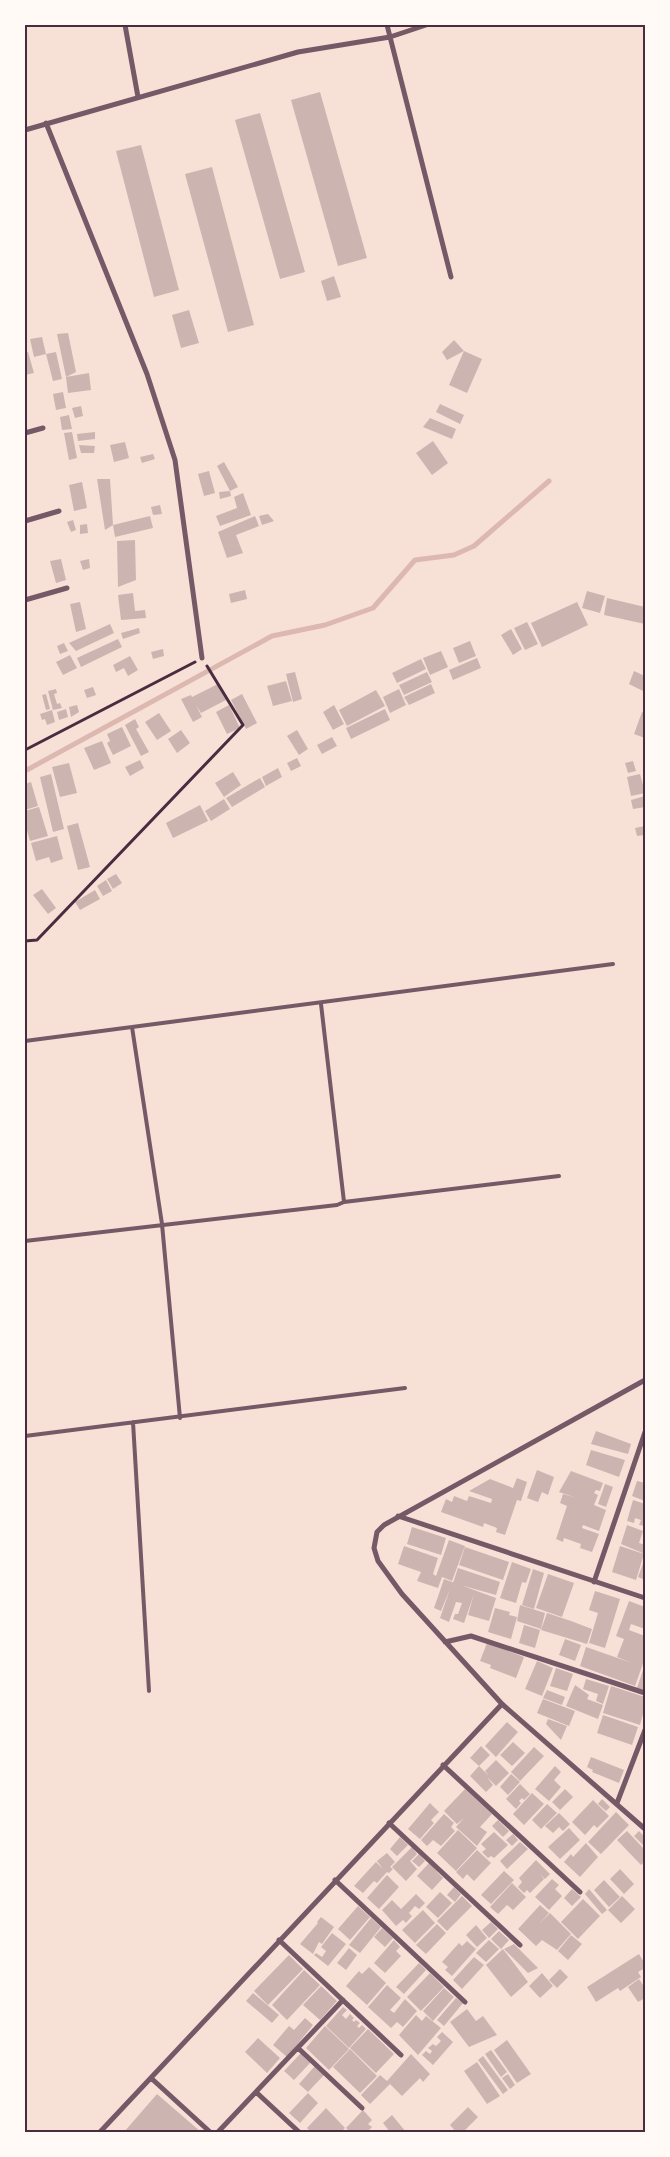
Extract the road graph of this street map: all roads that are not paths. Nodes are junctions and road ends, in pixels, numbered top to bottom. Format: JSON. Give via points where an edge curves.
{"nodes":[{"id":1,"x":125,"y":25,"type":"edge"},
{"id":2,"x":387,"y":25,"type":"edge"},
{"id":3,"x":426,"y":25,"type":"edge"},
{"id":4,"x":390,"y":37,"type":"junction"},
{"id":5,"x":138,"y":97,"type":"junction"},
{"id":6,"x":46,"y":123,"type":"junction"},
{"id":7,"x":25,"y":130,"type":"edge"},
{"id":8,"x":451,"y":277,"type":"dead end"},
{"id":9,"x":42,"y":428,"type":"dead end"},
{"id":10,"x":25,"y":433,"type":"edge"},
{"id":11,"x":59,"y":511,"type":"dead end"},
{"id":12,"x":25,"y":521,"type":"edge"},
{"id":13,"x":67,"y":588,"type":"dead end"},
{"id":14,"x":25,"y":600,"type":"edge"},
{"id":15,"x":202,"y":658,"type":"road end"},
{"id":16,"x":613,"y":964,"type":"dead end"},
{"id":17,"x":321,"y":1004,"type":"junction"},
{"id":18,"x":132,"y":1026,"type":"junction"},
{"id":19,"x":25,"y":1041,"type":"edge"},
{"id":20,"x":559,"y":1176,"type":"dead end"},
{"id":21,"x":344,"y":1202,"type":"junction"},
{"id":22,"x":162,"y":1224,"type":"junction"},
{"id":23,"x":25,"y":1241,"type":"edge"},
{"id":24,"x":645,"y":1380,"type":"edge"},
{"id":25,"x":404,"y":1388,"type":"dead end"},
{"id":26,"x":180,"y":1418,"type":"junction"},
{"id":27,"x":133,"y":1422,"type":"junction"},
{"id":28,"x":645,"y":1432,"type":"edge"},
{"id":29,"x":25,"y":1436,"type":"edge"},
{"id":30,"x":398,"y":1516,"type":"junction"},
{"id":31,"x":594,"y":1582,"type":"junction"},
{"id":32,"x":645,"y":1598,"type":"edge"},
{"id":33,"x":445,"y":1642,"type":"junction"},
{"id":34,"x":148,"y":1690,"type":"dead end"},
{"id":35,"x":645,"y":1693,"type":"edge"},
{"id":36,"x":502,"y":1704,"type":"junction"},
{"id":37,"x":645,"y":1730,"type":"edge"},
{"id":38,"x":443,"y":1765,"type":"junction"},
{"id":39,"x":617,"y":1803,"type":"junction"},
{"id":40,"x":389,"y":1823,"type":"junction"},
{"id":41,"x":645,"y":1829,"type":"edge"},
{"id":42,"x":335,"y":1880,"type":"junction"},
{"id":43,"x":580,"y":1892,"type":"dead end"},
{"id":44,"x":279,"y":1940,"type":"junction"},
{"id":45,"x":520,"y":1945,"type":"dead end"},
{"id":46,"x":343,"y":2000,"type":"junction"},
{"id":47,"x":465,"y":2002,"type":"dead end"},
{"id":48,"x":298,"y":2048,"type":"junction"},
{"id":49,"x":401,"y":2055,"type":"dead end"},
{"id":50,"x":150,"y":2078,"type":"junction"},
{"id":51,"x":256,"y":2092,"type":"junction"},
{"id":52,"x":362,"y":2108,"type":"dead end"},
{"id":53,"x":100,"y":2132,"type":"edge"},
{"id":54,"x":210,"y":2132,"type":"edge"},
{"id":55,"x":218,"y":2132,"type":"edge"},
{"id":56,"x":299,"y":2132,"type":"edge"}],
"edges":[{"from":1,"to":5,"type":"street"},
{"from":2,"to":4,"type":"street"},
{"from":3,"to":4,"type":"street"},
{"from":4,"to":5,"type":"street","via":[[298,52]]},
{"from":4,"to":8,"type":"street"},
{"from":5,"to":6,"type":"street"},
{"from":6,"to":7,"type":"street"},
{"from":6,"to":15,"type":"street","via":[[147,374],[175,460]]},
{"from":9,"to":10,"type":"street"},
{"from":11,"to":12,"type":"street"},
{"from":13,"to":14,"type":"street"},
{"from":16,"to":17,"type":"lane"},
{"from":17,"to":18,"type":"lane"},
{"from":17,"to":21,"type":"lane"},
{"from":18,"to":19,"type":"lane"},
{"from":18,"to":22,"type":"lane"},
{"from":20,"to":21,"type":"lane"},
{"from":21,"to":22,"type":"lane"},
{"from":22,"to":23,"type":"lane"},
{"from":22,"to":26,"type":"lane"},
{"from":24,"to":30,"type":"street"},
{"from":25,"to":26,"type":"lane"},
{"from":26,"to":27,"type":"lane"},
{"from":27,"to":29,"type":"lane"},
{"from":27,"to":34,"type":"lane"},
{"from":28,"to":31,"type":"street"},
{"from":30,"to":31,"type":"street"},
{"from":30,"to":33,"type":"street","via":[[377,1532],[374,1548],[378,1561],[402,1594]]},
{"from":31,"to":32,"type":"street"},
{"from":33,"to":35,"type":"street","via":[[471,1636]]},
{"from":33,"to":36,"type":"street"},
{"from":36,"to":38,"type":"street"},
{"from":36,"to":39,"type":"street"},
{"from":37,"to":39,"type":"street"},
{"from":38,"to":40,"type":"street"},
{"from":38,"to":43,"type":"street"},
{"from":39,"to":41,"type":"street"},
{"from":40,"to":42,"type":"street"},
{"from":40,"to":45,"type":"street"},
{"from":42,"to":44,"type":"street"},
{"from":42,"to":47,"type":"street"},
{"from":44,"to":46,"type":"street"},
{"from":44,"to":50,"type":"street"},
{"from":46,"to":48,"type":"street"},
{"from":46,"to":49,"type":"street"},
{"from":48,"to":51,"type":"street"},
{"from":48,"to":52,"type":"street"},
{"from":50,"to":53,"type":"street"},
{"from":50,"to":54,"type":"street"},
{"from":51,"to":55,"type":"street"},
{"from":51,"to":56,"type":"street"}]}
